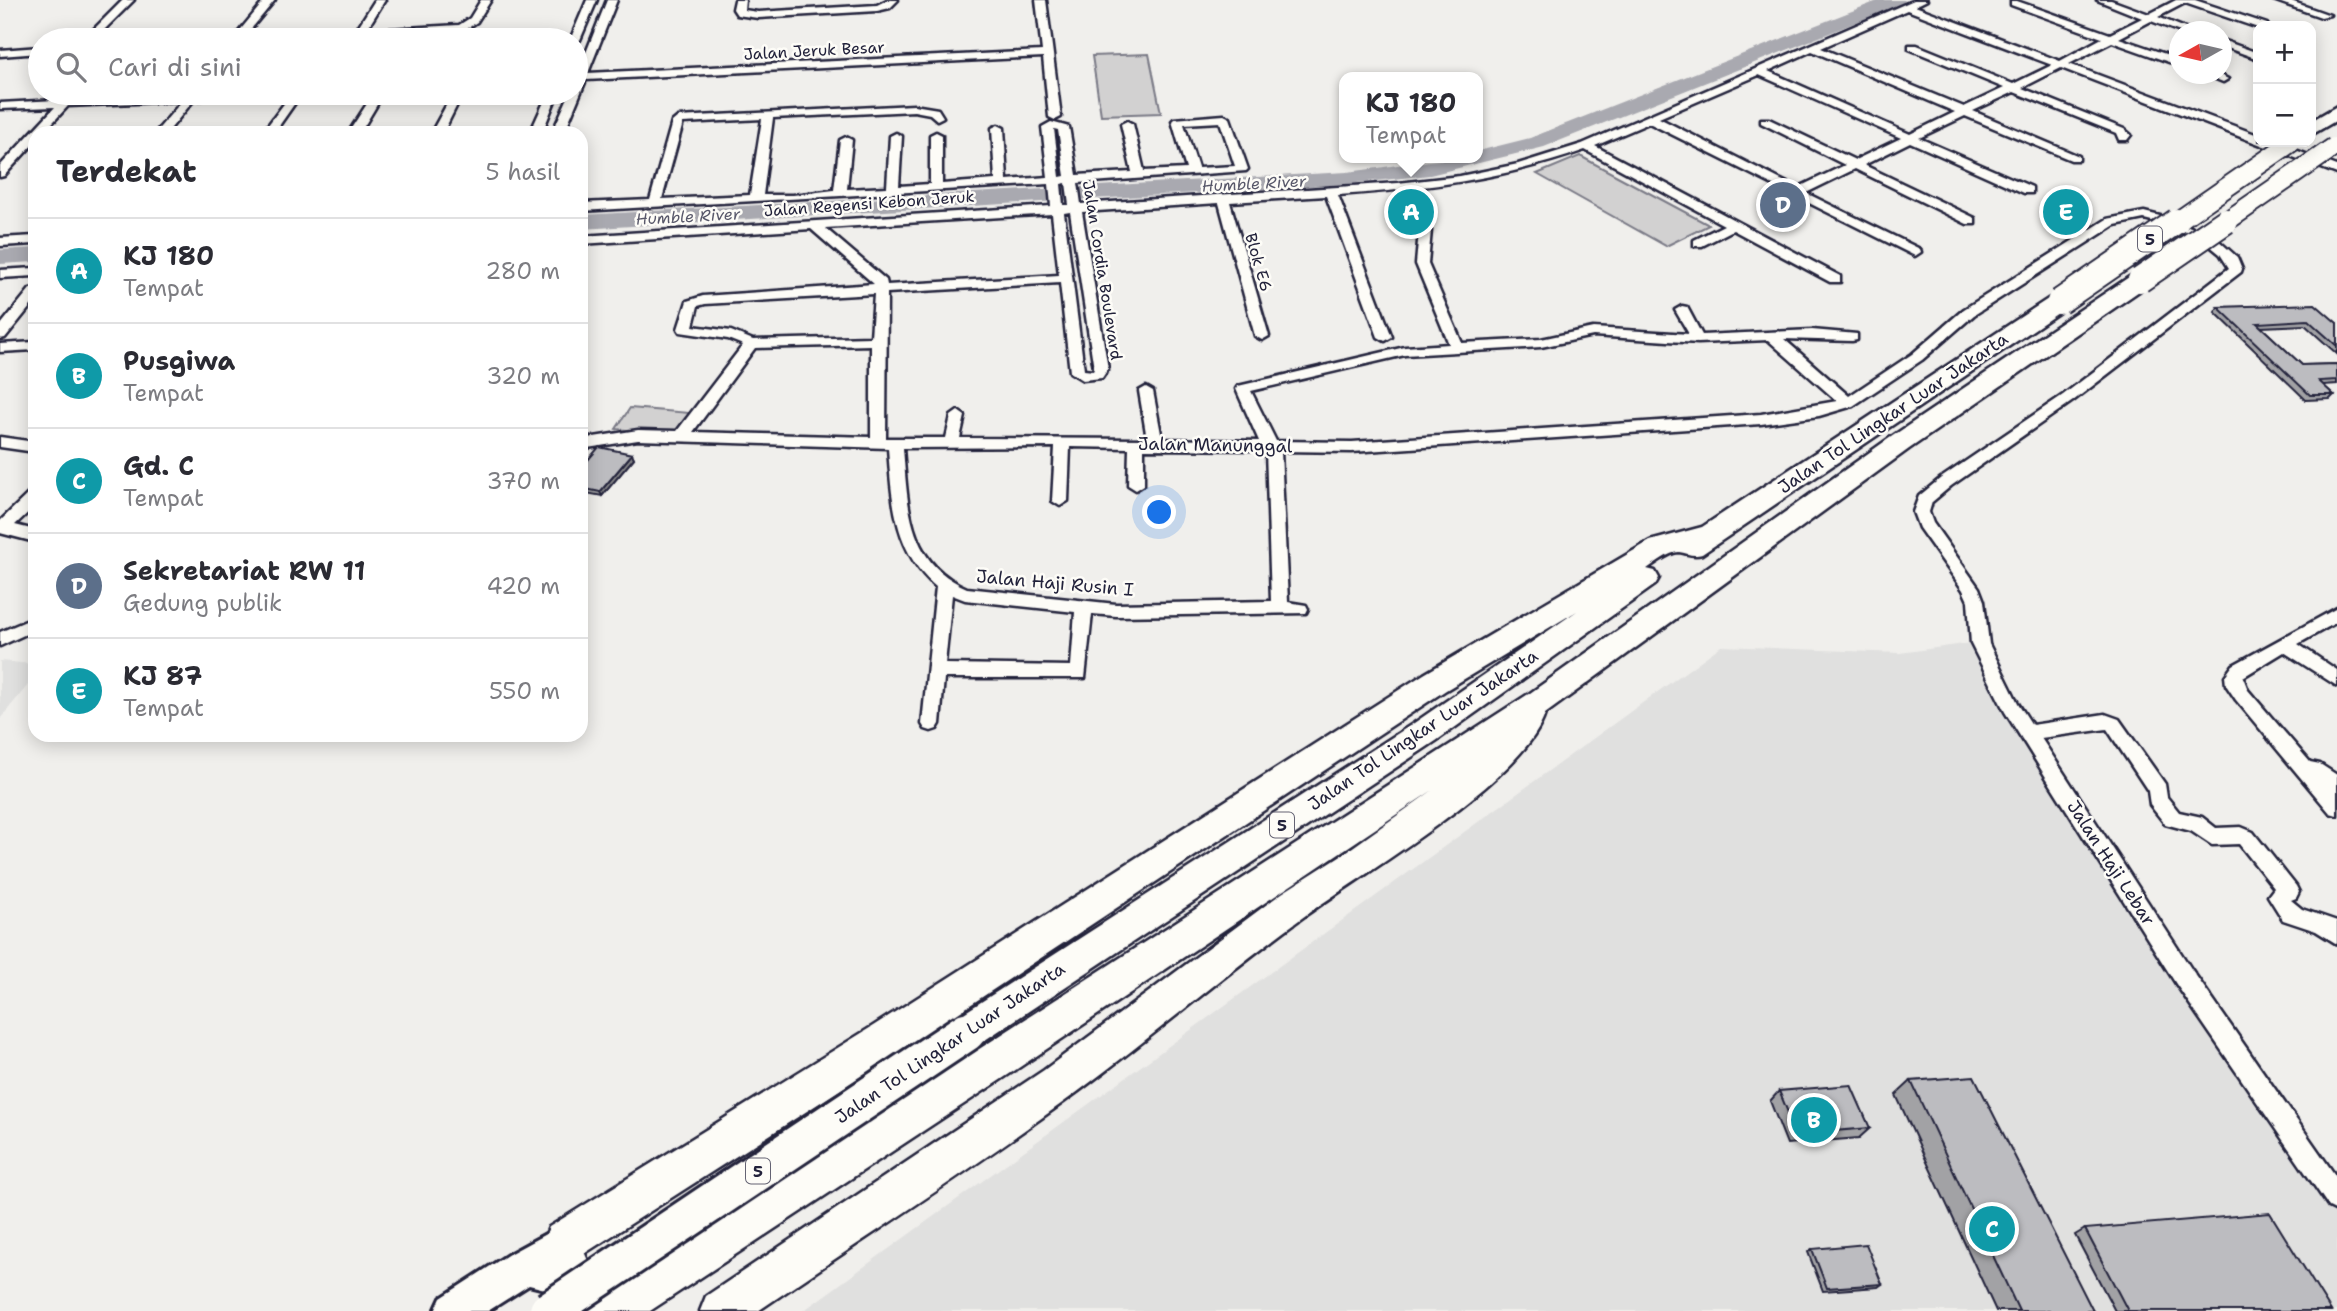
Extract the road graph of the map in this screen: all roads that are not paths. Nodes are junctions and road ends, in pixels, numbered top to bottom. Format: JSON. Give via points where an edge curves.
{"nodes":[{"id":1,"x":129,"y":0,"type":"edge"},
{"id":2,"x":270,"y":0,"type":"edge"},
{"id":3,"x":380,"y":0,"type":"edge"},
{"id":4,"x":486,"y":0,"type":"edge"},
{"id":5,"x":740,"y":0,"type":"edge"},
{"id":6,"x":894,"y":0,"type":"edge"},
{"id":7,"x":1041,"y":0,"type":"edge"},
{"id":8,"x":1921,"y":0,"type":"edge"},
{"id":9,"x":2102,"y":0,"type":"edge"},
{"id":10,"x":2184,"y":0,"type":"edge"},
{"id":11,"x":2278,"y":0,"type":"edge"},
{"id":12,"x":2014,"y":3,"type":"dead end"},
{"id":13,"x":590,"y":5,"type":"edge"},
{"id":14,"x":610,"y":5,"type":"edge"},
{"id":15,"x":1908,"y":7,"type":"junction"},
{"id":16,"x":2325,"y":15,"type":"dead end"},
{"id":17,"x":2150,"y":17,"type":"junction"},
{"id":18,"x":2253,"y":23,"type":"edge"},
{"id":19,"x":2169,"y":24,"type":"edge"},
{"id":20,"x":100,"y":28,"type":"edge"},
{"id":21,"x":247,"y":28,"type":"edge"},
{"id":22,"x":362,"y":28,"type":"edge"},
{"id":23,"x":460,"y":28,"type":"edge"},
{"id":24,"x":580,"y":28,"type":"edge"},
{"id":25,"x":2111,"y":38,"type":"junction"},
{"id":26,"x":1913,"y":47,"type":"dead end"},
{"id":27,"x":2232,"y":47,"type":"edge"},
{"id":28,"x":1813,"y":48,"type":"junction"},
{"id":29,"x":28,"y":51,"type":"edge"},
{"id":30,"x":0,"y":53,"type":"edge"},
{"id":31,"x":1047,"y":54,"type":"junction"},
{"id":32,"x":2253,"y":54,"type":"edge"},
{"id":33,"x":2169,"y":59,"type":"edge"},
{"id":34,"x":588,"y":61,"type":"edge"},
{"id":35,"x":2066,"y":61,"type":"junction"},
{"id":36,"x":1759,"y":71,"type":"junction"},
{"id":37,"x":588,"y":76,"type":"edge"},
{"id":38,"x":2012,"y":87,"type":"junction"},
{"id":39,"x":28,"y":105,"type":"edge"},
{"id":40,"x":63,"y":105,"type":"edge"},
{"id":41,"x":184,"y":105,"type":"edge"},
{"id":42,"x":288,"y":105,"type":"edge"},
{"id":43,"x":372,"y":105,"type":"edge"},
{"id":44,"x":452,"y":105,"type":"edge"},
{"id":45,"x":548,"y":105,"type":"edge"},
{"id":46,"x":570,"y":105,"type":"edge"},
{"id":47,"x":0,"y":106,"type":"edge"},
{"id":48,"x":1965,"y":111,"type":"junction"},
{"id":49,"x":2337,"y":112,"type":"edge"},
{"id":50,"x":768,"y":115,"type":"junction"},
{"id":51,"x":937,"y":117,"type":"dead end"},
{"id":52,"x":1055,"y":117,"type":"dead end"},
{"id":53,"x":2216,"y":117,"type":"junction"},
{"id":54,"x":1649,"y":118,"type":"junction"},
{"id":55,"x":1765,"y":121,"type":"dead end"},
{"id":56,"x":1127,"y":124,"type":"dead end"},
{"id":57,"x":43,"y":126,"type":"edge"},
{"id":58,"x":167,"y":126,"type":"edge"},
{"id":59,"x":273,"y":126,"type":"edge"},
{"id":60,"x":358,"y":126,"type":"edge"},
{"id":61,"x":441,"y":126,"type":"edge"},
{"id":62,"x":539,"y":126,"type":"edge"},
{"id":63,"x":561,"y":126,"type":"edge"},
{"id":64,"x":2253,"y":126,"type":"edge"},
{"id":65,"x":2316,"y":126,"type":"edge"},
{"id":66,"x":998,"y":128,"type":"dead end"},
{"id":67,"x":936,"y":135,"type":"dead end"},
{"id":68,"x":896,"y":136,"type":"dead end"},
{"id":69,"x":2253,"y":136,"type":"edge"},
{"id":70,"x":1911,"y":138,"type":"junction"},
{"id":71,"x":2123,"y":138,"type":"dead end"},
{"id":72,"x":846,"y":140,"type":"dead end"},
{"id":73,"x":28,"y":143,"type":"edge"},
{"id":74,"x":1586,"y":146,"type":"junction"},
{"id":75,"x":2278,"y":147,"type":"edge"},
{"id":76,"x":2285,"y":147,"type":"edge"},
{"id":77,"x":2315,"y":147,"type":"edge"},
{"id":78,"x":2336,"y":153,"type":"edge"},
{"id":79,"x":2075,"y":158,"type":"dead end"},
{"id":80,"x":1856,"y":166,"type":"junction"},
{"id":81,"x":2337,"y":170,"type":"edge"},
{"id":82,"x":1193,"y":172,"type":"junction"},
{"id":83,"x":0,"y":173,"type":"edge"},
{"id":84,"x":1139,"y":176,"type":"junction"},
{"id":85,"x":1071,"y":182,"type":"junction"},
{"id":86,"x":1001,"y":184,"type":"junction"},
{"id":87,"x":1054,"y":184,"type":"junction"},
{"id":88,"x":936,"y":188,"type":"junction"},
{"id":89,"x":2028,"y":190,"type":"dead end"},
{"id":90,"x":893,"y":191,"type":"junction"},
{"id":91,"x":1331,"y":192,"type":"junction"},
{"id":92,"x":1798,"y":192,"type":"junction"},
{"id":93,"x":840,"y":194,"type":"junction"},
{"id":94,"x":1223,"y":197,"type":"junction"},
{"id":95,"x":756,"y":198,"type":"junction"},
{"id":96,"x":655,"y":203,"type":"junction"},
{"id":97,"x":1057,"y":204,"type":"junction"},
{"id":98,"x":1074,"y":204,"type":"junction"},
{"id":99,"x":588,"y":207,"type":"edge"},
{"id":100,"x":1971,"y":221,"type":"dead end"},
{"id":101,"x":814,"y":225,"type":"junction"},
{"id":102,"x":1732,"y":225,"type":"junction"},
{"id":103,"x":1425,"y":230,"type":"dead end"},
{"id":104,"x":28,"y":240,"type":"edge"},
{"id":105,"x":588,"y":240,"type":"edge"},
{"id":106,"x":0,"y":242,"type":"edge"},
{"id":107,"x":1698,"y":243,"type":"dead end"},
{"id":108,"x":1915,"y":252,"type":"dead end"},
{"id":109,"x":28,"y":272,"type":"edge"},
{"id":110,"x":0,"y":274,"type":"edge"},
{"id":111,"x":1065,"y":279,"type":"junction"},
{"id":112,"x":1835,"y":279,"type":"dead end"},
{"id":113,"x":882,"y":291,"type":"junction"},
{"id":114,"x":28,"y":301,"type":"edge"},
{"id":115,"x":1682,"y":310,"type":"dead end"},
{"id":116,"x":0,"y":335,"type":"edge"},
{"id":117,"x":1262,"y":336,"type":"dead end"},
{"id":118,"x":1772,"y":337,"type":"junction"},
{"id":119,"x":1852,"y":337,"type":"dead end"},
{"id":120,"x":1385,"y":338,"type":"dead end"},
{"id":121,"x":1698,"y":339,"type":"junction"},
{"id":122,"x":878,"y":341,"type":"junction"},
{"id":123,"x":751,"y":344,"type":"junction"},
{"id":124,"x":28,"y":346,"type":"edge"},
{"id":125,"x":1457,"y":347,"type":"junction"},
{"id":126,"x":0,"y":348,"type":"edge"},
{"id":127,"x":1146,"y":391,"type":"dead end"},
{"id":128,"x":1847,"y":403,"type":"junction"},
{"id":129,"x":958,"y":416,"type":"dead end"},
{"id":130,"x":681,"y":437,"type":"junction"},
{"id":131,"x":0,"y":442,"type":"edge"},
{"id":132,"x":952,"y":442,"type":"junction"},
{"id":133,"x":1063,"y":442,"type":"junction"},
{"id":134,"x":588,"y":443,"type":"edge"},
{"id":135,"x":887,"y":443,"type":"junction"},
{"id":136,"x":1138,"y":444,"type":"junction"},
{"id":137,"x":1270,"y":444,"type":"junction"},
{"id":138,"x":1157,"y":445,"type":"junction"},
{"id":139,"x":28,"y":446,"type":"edge"},
{"id":140,"x":1136,"y":485,"type":"dead end"},
{"id":141,"x":1060,"y":501,"type":"dead end"},
{"id":142,"x":28,"y":503,"type":"edge"},
{"id":143,"x":1921,"y":512,"type":"joint"},
{"id":144,"x":2,"y":527,"type":"edge"},
{"id":145,"x":28,"y":534,"type":"edge"},
{"id":146,"x":1709,"y":535,"type":"junction"},
{"id":147,"x":944,"y":586,"type":"junction"},
{"id":148,"x":1084,"y":607,"type":"junction"},
{"id":149,"x":1280,"y":607,"type":"junction"},
{"id":150,"x":1300,"y":609,"type":"dead end"},
{"id":151,"x":2337,"y":614,"type":"edge"},
{"id":152,"x":28,"y":625,"type":"edge"},
{"id":153,"x":9,"y":629,"type":"edge"},
{"id":154,"x":0,"y":640,"type":"edge"},
{"id":155,"x":2286,"y":645,"type":"junction"},
{"id":156,"x":934,"y":671,"type":"junction"},
{"id":157,"x":2337,"y":679,"type":"edge"},
{"id":158,"x":1541,"y":701,"type":"junction"},
{"id":159,"x":931,"y":724,"type":"dead end"},
{"id":160,"x":2028,"y":733,"type":"junction"},
{"id":161,"x":2296,"y":757,"type":"junction"},
{"id":162,"x":2337,"y":785,"type":"edge"},
{"id":163,"x":2337,"y":807,"type":"edge"},
{"id":164,"x":2337,"y":935,"type":"edge"},
{"id":165,"x":2337,"y":1199,"type":"edge"},
{"id":166,"x":564,"y":1242,"type":"junction"},
{"id":167,"x":523,"y":1268,"type":"junction"},
{"id":168,"x":454,"y":1311,"type":"edge"},
{"id":169,"x":549,"y":1311,"type":"edge"},
{"id":170,"x":575,"y":1311,"type":"edge"},
{"id":171,"x":594,"y":1311,"type":"edge"},
{"id":172,"x":612,"y":1311,"type":"edge"},
{"id":173,"x":721,"y":1311,"type":"edge"}],
"edges":[{"from":1,"to":20,"type":"street"},
{"from":2,"to":21,"type":"street"},
{"from":3,"to":22,"type":"street"},
{"from":4,"to":23,"type":"street","via":[[476,19]]},
{"from":5,"to":6,"type":"street","via":[[741,13],[758,15],[877,8]]},
{"from":7,"to":31,"type":"street"},
{"from":8,"to":15,"type":"street","name":"Jalan Regensi Kebon Jeruk"},
{"from":8,"to":35,"type":"street"},
{"from":9,"to":17,"type":"street"},
{"from":10,"to":17,"type":"street"},
{"from":10,"to":18,"type":"street"},
{"from":11,"to":16,"type":"street"},
{"from":12,"to":25,"type":"street"},
{"from":13,"to":14,"type":"street"},
{"from":13,"to":24,"type":"street"},
{"from":14,"to":34,"type":"street"},
{"from":15,"to":28,"type":"street","name":"Jalan Regensi Kebon Jeruk"},
{"from":15,"to":35,"type":"street"},
{"from":17,"to":19,"type":"street"},
{"from":17,"to":25,"type":"street"},
{"from":25,"to":33,"type":"street"},
{"from":25,"to":35,"type":"street"},
{"from":26,"to":38,"type":"street"},
{"from":27,"to":32,"type":"street"},
{"from":28,"to":36,"type":"street","name":"Jalan Regensi Kebon Jeruk"},
{"from":28,"to":48,"type":"street"},
{"from":29,"to":30,"type":"street"},
{"from":31,"to":37,"type":"street","name":"Jalan Jeruk Besar"},
{"from":31,"to":52,"type":"street"},
{"from":35,"to":38,"type":"street"},
{"from":35,"to":53,"type":"street"},
{"from":36,"to":54,"type":"street","name":"Jalan Regensi Kebon Jeruk"},
{"from":36,"to":70,"type":"street"},
{"from":38,"to":48,"type":"street"},
{"from":38,"to":71,"type":"street","via":[[2120,131]]},
{"from":39,"to":47,"type":"street"},
{"from":40,"to":57,"type":"street"},
{"from":41,"to":58,"type":"street"},
{"from":42,"to":59,"type":"street"},
{"from":43,"to":60,"type":"street"},
{"from":44,"to":61,"type":"street"},
{"from":45,"to":62,"type":"street"},
{"from":46,"to":63,"type":"street"},
{"from":48,"to":70,"type":"street"},
{"from":48,"to":79,"type":"street"},
{"from":49,"to":65,"type":"highway"},
{"from":50,"to":51,"type":"street","via":[[925,108]]},
{"from":50,"to":95,"type":"street"},
{"from":50,"to":96,"type":"street","via":[[678,122]]},
{"from":53,"to":64,"type":"street"},
{"from":53,"to":69,"type":"street"},
{"from":54,"to":74,"type":"street","name":"Jalan Regensi Kebon Jeruk"},
{"from":54,"to":92,"type":"street"},
{"from":55,"to":80,"type":"street"},
{"from":56,"to":84,"type":"street"},
{"from":66,"to":86,"type":"street"},
{"from":67,"to":88,"type":"street"},
{"from":68,"to":90,"type":"street"},
{"from":70,"to":80,"type":"street"},
{"from":70,"to":89,"type":"street"},
{"from":72,"to":93,"type":"street"},
{"from":73,"to":83,"type":"street"},
{"from":74,"to":91,"type":"street","name":"Jalan Regensi Kebon Jeruk","via":[[1542,163],[1478,178]]},
{"from":74,"to":102,"type":"street"},
{"from":75,"to":81,"type":"street"},
{"from":76,"to":146,"type":"highway","name":"Jalan Tol Lingkar Luar Jakarta","number":"5","bridge":true},
{"from":77,"to":78,"type":"street"},
{"from":78,"to":158,"type":"highway","name":"Jalan Tol Lingkar Luar Jakarta","number":"5","bridge":true,"via":[[2248,218],[2222,226],[1900,443]]},
{"from":80,"to":92,"type":"street"},
{"from":80,"to":100,"type":"street"},
{"from":82,"to":82,"type":"street","via":[[1242,169],[1224,118],[1178,121]]},
{"from":82,"to":84,"type":"street"},
{"from":84,"to":85,"type":"street"},
{"from":85,"to":87,"type":"street"},
{"from":85,"to":87,"type":"street","name":"Jalan Cordia Boulevard","via":[[1063,127],[1059,125],[1048,127]]},
{"from":85,"to":98,"type":"street","name":"Jalan Cordia Boulevard"},
{"from":86,"to":87,"type":"street"},
{"from":86,"to":88,"type":"street"},
{"from":87,"to":97,"type":"street","name":"Jalan Cordia Boulevard"},
{"from":88,"to":90,"type":"street"},
{"from":90,"to":93,"type":"street"},
{"from":91,"to":94,"type":"street","name":"Jalan Regensi Kebon Jeruk"},
{"from":91,"to":120,"type":"street"},
{"from":92,"to":108,"type":"street"},
{"from":93,"to":95,"type":"street"},
{"from":94,"to":98,"type":"street","name":"Jalan Regensi Kebon Jeruk"},
{"from":94,"to":117,"type":"street","name":"Blok E6"},
{"from":95,"to":96,"type":"street"},
{"from":96,"to":99,"type":"street"},
{"from":97,"to":98,"type":"street","name":"Jalan Regensi Kebon Jeruk"},
{"from":97,"to":101,"type":"street","name":"Jalan Regensi Kebon Jeruk"},
{"from":97,"to":111,"type":"street","name":"Jalan Cordia Boulevard"},
{"from":98,"to":111,"type":"street","name":"Jalan Cordia Boulevard","via":[[1101,369],[1097,375],[1079,376],[1077,372]]},
{"from":101,"to":105,"type":"street","name":"Jalan Regensi Kebon Jeruk"},
{"from":101,"to":113,"type":"street","via":[[878,278]]},
{"from":102,"to":107,"type":"street"},
{"from":102,"to":112,"type":"street"},
{"from":103,"to":125,"type":"street","via":[[1422,264]]},
{"from":104,"to":106,"type":"street"},
{"from":109,"to":110,"type":"street"},
{"from":111,"to":113,"type":"street"},
{"from":113,"to":122,"type":"street","name":"Jalan Haji Rusin I"},
{"from":113,"to":123,"type":"street","via":[[692,304],[685,329],[731,335]]},
{"from":114,"to":116,"type":"street"},
{"from":115,"to":121,"type":"street"},
{"from":118,"to":119,"type":"street"},
{"from":118,"to":121,"type":"street"},
{"from":118,"to":128,"type":"street"},
{"from":121,"to":125,"type":"street","via":[[1593,332],[1541,343]]},
{"from":122,"to":123,"type":"street"},
{"from":122,"to":135,"type":"street","name":"Jalan Haji Rusin I"},
{"from":123,"to":130,"type":"street"},
{"from":124,"to":126,"type":"street"},
{"from":125,"to":137,"type":"street","via":[[1405,351],[1242,389]]},
{"from":127,"to":138,"type":"street"},
{"from":128,"to":137,"type":"street","name":"Jalan Manunggal","via":[[1761,419],[1512,437],[1361,447]]},
{"from":128,"to":143,"type":"street","name":"Jalan Manunggal","via":[[1917,357],[1969,312],[2111,222],[2150,216],[2189,229],[2236,261],[2236,270],[2155,332],[1946,482],[1925,500]]},
{"from":129,"to":132,"type":"street"},
{"from":130,"to":134,"type":"street","name":"Jalan Manunggal","via":[[638,435]]},
{"from":130,"to":135,"type":"street","name":"Jalan Manunggal"},
{"from":131,"to":139,"type":"street"},
{"from":132,"to":133,"type":"street","name":"Jalan Manunggal"},
{"from":132,"to":135,"type":"street","name":"Jalan Manunggal"},
{"from":133,"to":136,"type":"street","name":"Jalan Manunggal"},
{"from":133,"to":141,"type":"street"},
{"from":135,"to":147,"type":"street","name":"Jalan Haji Rusin I","via":[[907,540],[915,559]]},
{"from":136,"to":138,"type":"street","name":"Jalan Manunggal"},
{"from":136,"to":140,"type":"street"},
{"from":137,"to":138,"type":"street","name":"Jalan Manunggal"},
{"from":137,"to":149,"type":"street"},
{"from":142,"to":144,"type":"street"},
{"from":143,"to":160,"type":"street","name":"Jalan Haji Lebar","via":[[1971,588],[1980,644]]},
{"from":144,"to":145,"type":"street"},
{"from":146,"to":166,"type":"highway","via":[[1660,548],[1435,682]]},
{"from":146,"to":169,"type":"highway","name":"Jalan Tol Lingkar Luar Jakarta","number":"5","bridge":true,"via":[[1425,732],[966,1031]]},
{"from":147,"to":148,"type":"street","name":"Jalan Haji Rusin I","via":[[965,594]]},
{"from":147,"to":156,"type":"street"},
{"from":148,"to":149,"type":"street","name":"Jalan Haji Rusin I"},
{"from":148,"to":156,"type":"street","via":[[1079,673]]},
{"from":149,"to":150,"type":"street","name":"Jalan Haji Rusin I"},
{"from":151,"to":155,"type":"street"},
{"from":152,"to":153,"type":"street"},
{"from":153,"to":154,"type":"street"},
{"from":155,"to":157,"type":"street"},
{"from":155,"to":161,"type":"street","via":[[2234,676],[2242,695]]},
{"from":156,"to":159,"type":"street"},
{"from":158,"to":172,"type":"highway","name":"Jalan Tol Lingkar Luar Jakarta","number":"5"},
{"from":158,"to":173,"type":"highway","via":[[1503,753],[1465,784],[1294,904],[1058,1083]]},
{"from":160,"to":164,"type":"street","via":[[2105,721],[2113,724],[2158,790],[2157,799],[2172,820],[2195,823],[2212,837],[2246,838],[2289,892],[2278,896],[2286,911],[2294,918],[2321,921]]},
{"from":160,"to":165,"type":"street","name":"Jalan Haji Lebar","via":[[2185,977]]},
{"from":161,"to":162,"type":"street"},
{"from":161,"to":163,"type":"street"},
{"from":166,"to":167,"type":"main road"},
{"from":166,"to":171,"type":"main road"},
{"from":167,"to":168,"type":"main road"},
{"from":167,"to":170,"type":"main road","via":[[554,1270]]}]}
